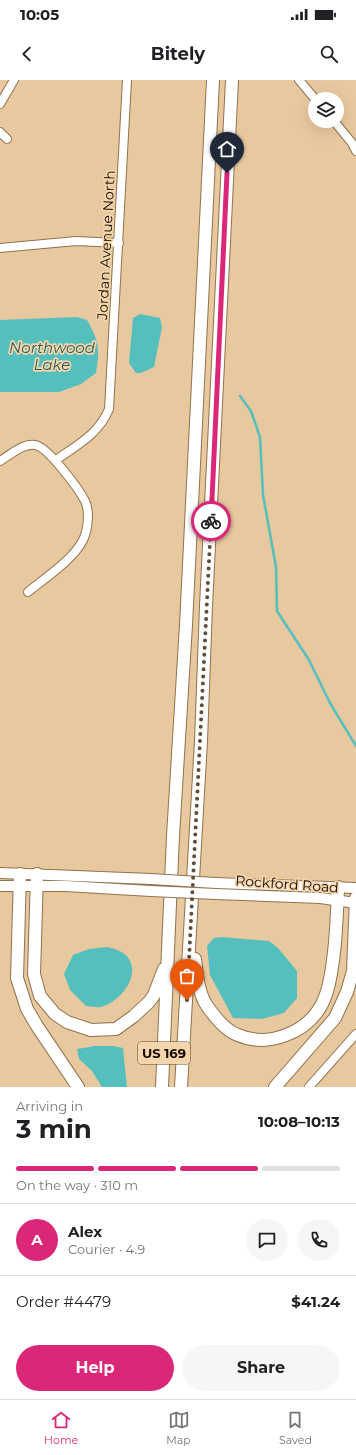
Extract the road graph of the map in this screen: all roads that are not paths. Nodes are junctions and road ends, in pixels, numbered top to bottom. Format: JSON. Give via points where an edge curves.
{"nodes":[{"id":1,"x":14,"y":80,"type":"edge"},
{"id":2,"x":127,"y":80,"type":"edge"},
{"id":3,"x":213,"y":80,"type":"edge"},
{"id":4,"x":232,"y":80,"type":"edge"},
{"id":5,"x":299,"y":80,"type":"edge"},
{"id":6,"x":309,"y":92,"type":"edge"},
{"id":7,"x":0,"y":104,"type":"edge"},
{"id":8,"x":340,"y":128,"type":"edge"},
{"id":9,"x":0,"y":132,"type":"edge"},
{"id":10,"x":7,"y":139,"type":"dead end"},
{"id":11,"x":356,"y":151,"type":"edge"},
{"id":12,"x":119,"y":243,"type":"junction"},
{"id":13,"x":0,"y":248,"type":"edge"},
{"id":14,"x":56,"y":460,"type":"junction"},
{"id":15,"x":0,"y":461,"type":"edge"},
{"id":16,"x":28,"y":592,"type":"dead end"},
{"id":17,"x":0,"y":873,"type":"edge"},
{"id":18,"x":20,"y":880,"type":"junction"},
{"id":19,"x":37,"y":880,"type":"junction"},
{"id":20,"x":0,"y":886,"type":"edge"},
{"id":21,"x":338,"y":887,"type":"junction"},
{"id":22,"x":356,"y":888,"type":"edge"},
{"id":23,"x":356,"y":898,"type":"edge"},
{"id":24,"x":338,"y":901,"type":"junction"},
{"id":25,"x":356,"y":903,"type":"edge"},
{"id":26,"x":191,"y":941,"type":"junction"},
{"id":27,"x":168,"y":961,"type":"junction"},
{"id":28,"x":356,"y":1034,"type":"edge"},
{"id":29,"x":78,"y":1087,"type":"edge"},
{"id":30,"x":162,"y":1087,"type":"edge"},
{"id":31,"x":181,"y":1087,"type":"edge"},
{"id":32,"x":275,"y":1087,"type":"edge"},
{"id":33,"x":310,"y":1087,"type":"edge"}],
"edges":[{"from":1,"to":7,"type":"street"},
{"from":2,"to":12,"type":"street","name":"Jordan Avenue North"},
{"from":3,"to":27,"type":"highway","number":"US 169"},
{"from":4,"to":26,"type":"highway","number":"US 169"},
{"from":5,"to":6,"type":"street"},
{"from":8,"to":11,"type":"street"},
{"from":9,"to":10,"type":"street"},
{"from":12,"to":13,"type":"street","via":[[76,241]]},
{"from":12,"to":14,"type":"street","name":"Jordan Avenue North","via":[[109,409],[92,435]]},
{"from":14,"to":15,"type":"street","via":[[44,448],[29,445]]},
{"from":14,"to":16,"type":"street","via":[[85,502],[87,527],[84,539],[76,550]]},
{"from":17,"to":18,"type":"main road"},
{"from":18,"to":19,"type":"main road"},
{"from":18,"to":20,"type":"main road"},
{"from":18,"to":29,"type":"highway","via":[[17,978],[27,1008],[37,1026]]},
{"from":19,"to":21,"type":"main road","name":"Rockford Road","bridge":true,"via":[[151,879]]},
{"from":19,"to":24,"type":"main road","name":"Rockford Road","bridge":true,"via":[[151,891],[288,896]]},
{"from":19,"to":27,"type":"highway","via":[[35,981],[40,996],[61,1018],[90,1030],[116,1029],[149,1002]]},
{"from":21,"to":22,"type":"main road","name":"Rockford Road"},
{"from":21,"to":24,"type":"highway"},
{"from":23,"to":25,"type":"highway"},
{"from":24,"to":25,"type":"main road","name":"Rockford Road"},
{"from":24,"to":26,"type":"highway","via":[[329,985],[322,1004],[306,1024],[275,1039],[237,1035],[212,1012],[201,990]]},
{"from":25,"to":32,"type":"highway","via":[[353,971],[347,992],[335,1018]]},
{"from":26,"to":31,"type":"highway","number":"US 169"},
{"from":27,"to":30,"type":"highway","number":"US 169"},
{"from":28,"to":33,"type":"street"}]}
